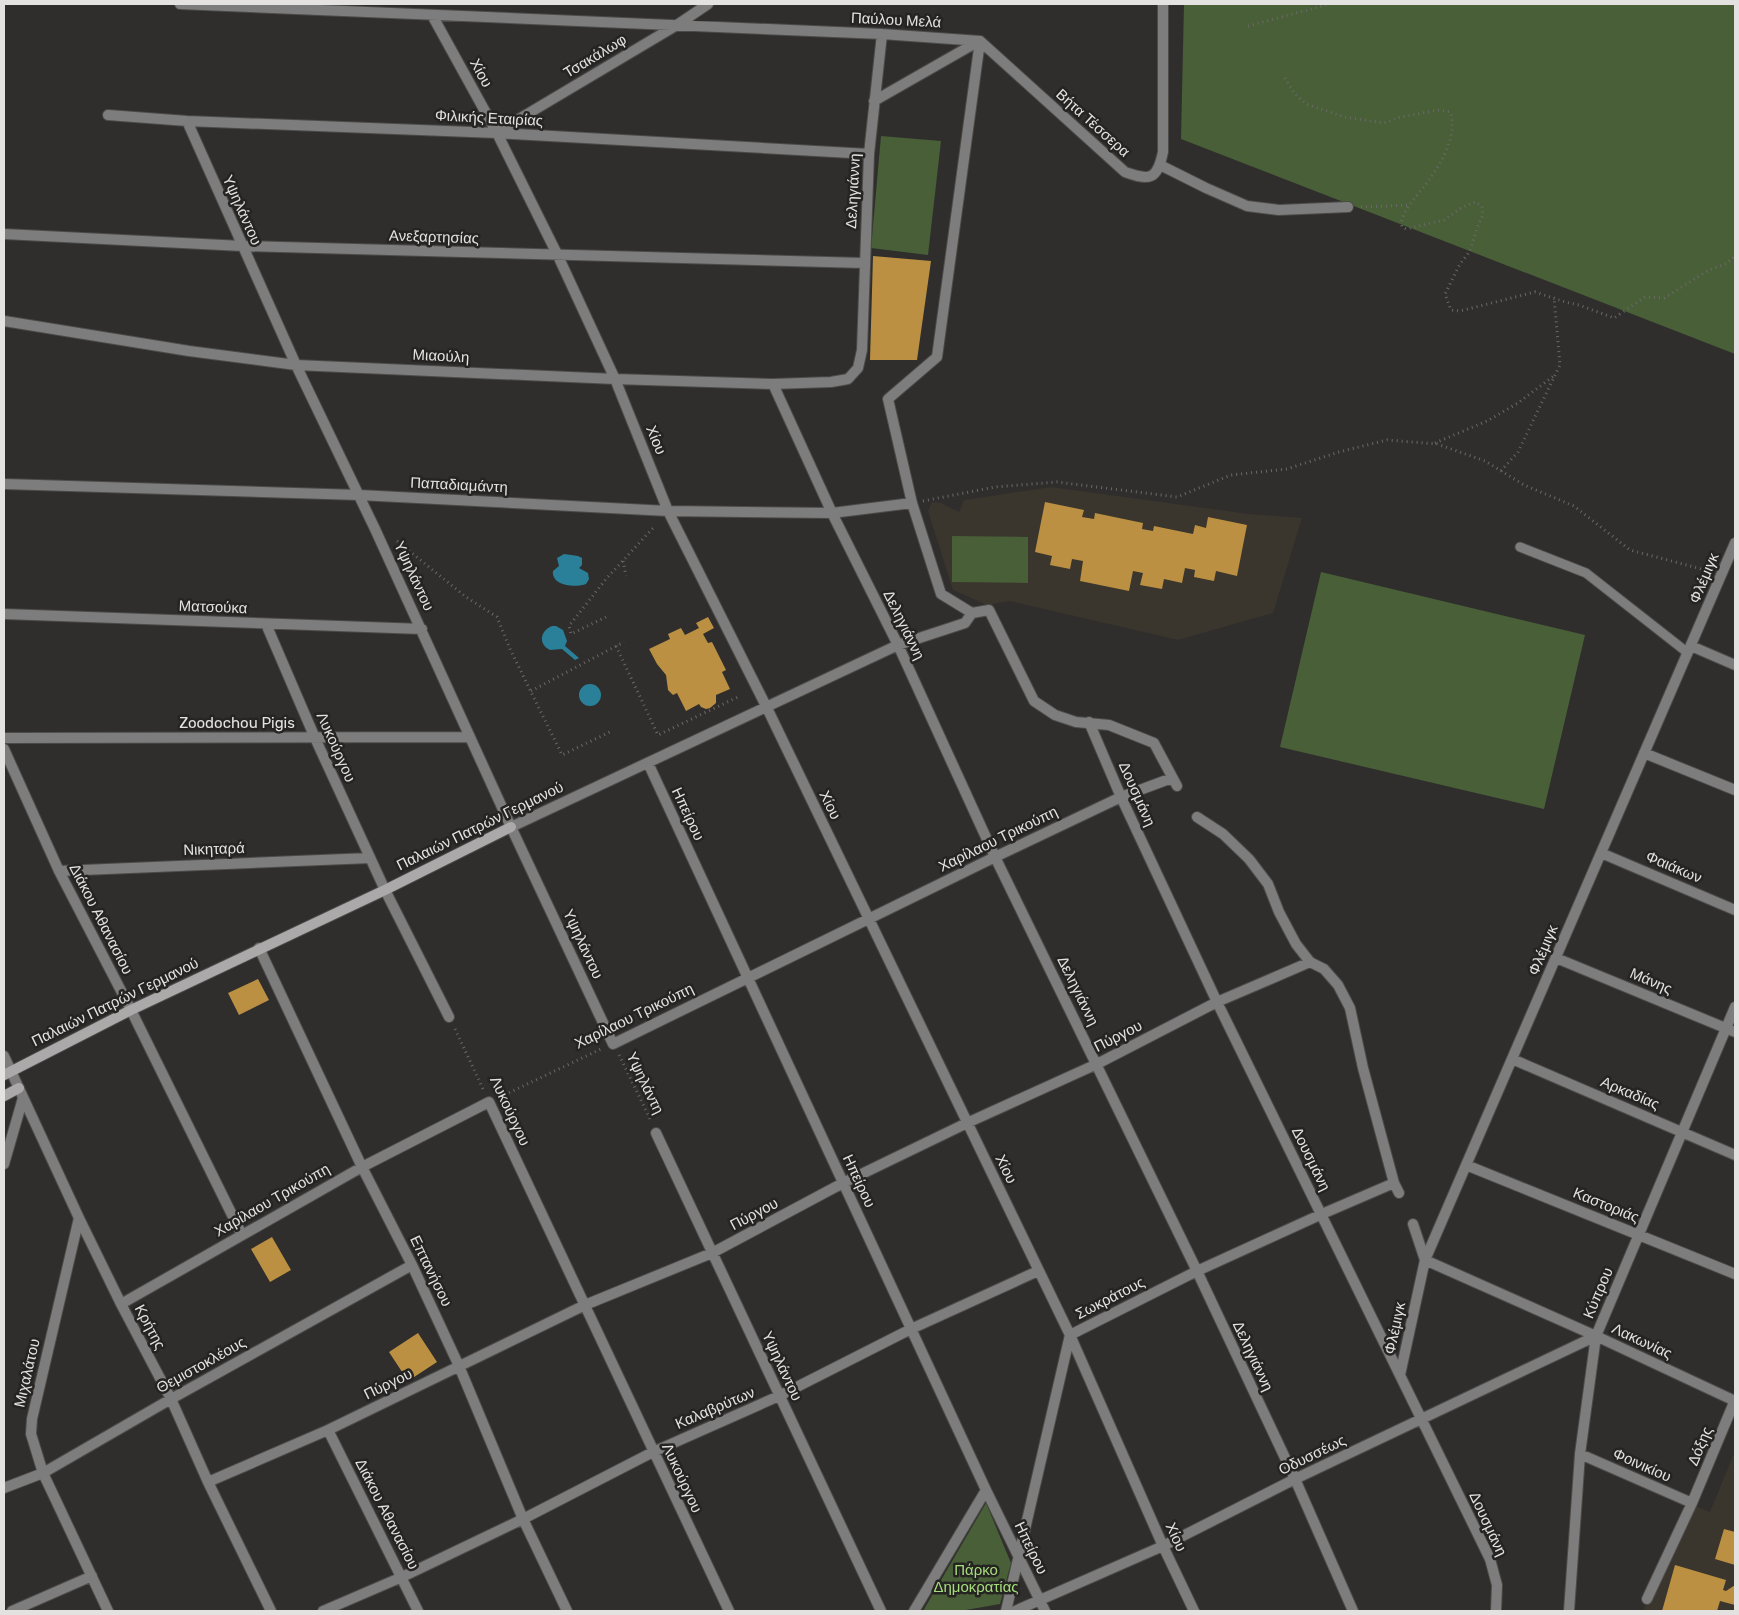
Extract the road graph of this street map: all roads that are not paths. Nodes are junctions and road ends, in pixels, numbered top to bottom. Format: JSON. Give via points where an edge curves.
{"nodes":[{"id":1,"x":180,"y":4,"type":"edge"},
{"id":2,"x":708,"y":4,"type":"edge"},
{"id":3,"x":1163,"y":4,"type":"edge"},
{"id":4,"x":432,"y":14,"type":"junction"},
{"id":5,"x":677,"y":25,"type":"junction"},
{"id":6,"x":882,"y":34,"type":"junction"},
{"id":7,"x":980,"y":41,"type":"junction"},
{"id":8,"x":874,"y":101,"type":"junction"},
{"id":9,"x":108,"y":115,"type":"dead end"},
{"id":10,"x":187,"y":121,"type":"junction"},
{"id":11,"x":497,"y":133,"type":"junction"},
{"id":12,"x":869,"y":154,"type":"junction"},
{"id":13,"x":1160,"y":165,"type":"junction"},
{"id":14,"x":1348,"y":207,"type":"road end"},
{"id":15,"x":4,"y":234,"type":"edge"},
{"id":16,"x":242,"y":246,"type":"junction"},
{"id":17,"x":558,"y":256,"type":"junction"},
{"id":18,"x":864,"y":263,"type":"junction"},
{"id":19,"x":4,"y":321,"type":"edge"},
{"id":20,"x":862,"y":350,"type":"joint"},
{"id":21,"x":296,"y":365,"type":"junction"},
{"id":22,"x":614,"y":379,"type":"junction"},
{"id":23,"x":773,"y":384,"type":"junction"},
{"id":24,"x":4,"y":484,"type":"edge"},
{"id":25,"x":360,"y":495,"type":"junction"},
{"id":26,"x":912,"y":503,"type":"junction"},
{"id":27,"x":668,"y":511,"type":"junction"},
{"id":28,"x":832,"y":513,"type":"junction"},
{"id":29,"x":1735,"y":543,"type":"edge"},
{"id":30,"x":1520,"y":547,"type":"dead end"},
{"id":31,"x":972,"y":613,"type":"junction"},
{"id":32,"x":4,"y":614,"type":"edge"},
{"id":33,"x":266,"y":624,"type":"junction"},
{"id":34,"x":422,"y":629,"type":"junction"},
{"id":35,"x":898,"y":645,"type":"junction"},
{"id":36,"x":1689,"y":650,"type":"junction"},
{"id":37,"x":1735,"y":665,"type":"edge"},
{"id":38,"x":767,"y":708,"type":"junction"},
{"id":39,"x":1089,"y":722,"type":"junction"},
{"id":40,"x":470,"y":737,"type":"junction"},
{"id":41,"x":4,"y":738,"type":"edge"},
{"id":42,"x":315,"y":738,"type":"junction"},
{"id":43,"x":4,"y":749,"type":"edge"},
{"id":44,"x":1644,"y":753,"type":"junction"},
{"id":45,"x":648,"y":763,"type":"junction"},
{"id":46,"x":1735,"y":790,"type":"edge"},
{"id":47,"x":1121,"y":797,"type":"junction"},
{"id":48,"x":1197,"y":817,"type":"dead end"},
{"id":49,"x":511,"y":827,"type":"junction"},
{"id":50,"x":1601,"y":852,"type":"junction"},
{"id":51,"x":995,"y":856,"type":"junction"},
{"id":52,"x":370,"y":858,"type":"junction"},
{"id":53,"x":59,"y":871,"type":"junction"},
{"id":54,"x":384,"y":890,"type":"junction"},
{"id":55,"x":1735,"y":910,"type":"edge"},
{"id":56,"x":868,"y":918,"type":"junction"},
{"id":57,"x":259,"y":948,"type":"junction"},
{"id":58,"x":1556,"y":958,"type":"junction"},
{"id":59,"x":1310,"y":962,"type":"junction"},
{"id":60,"x":747,"y":977,"type":"junction"},
{"id":61,"x":1217,"y":1002,"type":"junction"},
{"id":62,"x":1735,"y":1007,"type":"edge"},
{"id":63,"x":131,"y":1010,"type":"junction"},
{"id":64,"x":449,"y":1017,"type":"road end"},
{"id":65,"x":1731,"y":1030,"type":"edge"},
{"id":66,"x":613,"y":1044,"type":"joint"},
{"id":67,"x":4,"y":1056,"type":"edge"},
{"id":68,"x":1512,"y":1059,"type":"junction"},
{"id":69,"x":1097,"y":1064,"type":"junction"},
{"id":70,"x":7,"y":1073,"type":"edge"},
{"id":71,"x":21,"y":1093,"type":"junction"},
{"id":72,"x":4,"y":1096,"type":"edge"},
{"id":73,"x":489,"y":1102,"type":"joint"},
{"id":74,"x":967,"y":1123,"type":"junction"},
{"id":75,"x":1682,"y":1132,"type":"junction"},
{"id":76,"x":656,"y":1133,"type":"road end"},
{"id":77,"x":1735,"y":1155,"type":"edge"},
{"id":78,"x":4,"y":1164,"type":"edge"},
{"id":79,"x":1466,"y":1165,"type":"junction"},
{"id":80,"x":362,"y":1167,"type":"junction"},
{"id":81,"x":843,"y":1183,"type":"junction"},
{"id":82,"x":1394,"y":1183,"type":"junction"},
{"id":83,"x":1399,"y":1193,"type":"dead end"},
{"id":84,"x":1322,"y":1214,"type":"junction"},
{"id":85,"x":79,"y":1218,"type":"junction"},
{"id":86,"x":1413,"y":1224,"type":"dead end"},
{"id":87,"x":242,"y":1235,"type":"junction"},
{"id":88,"x":1639,"y":1235,"type":"junction"},
{"id":89,"x":712,"y":1253,"type":"junction"},
{"id":90,"x":1425,"y":1260,"type":"junction"},
{"id":91,"x":412,"y":1265,"type":"junction"},
{"id":92,"x":1038,"y":1271,"type":"junction"},
{"id":93,"x":1197,"y":1271,"type":"junction"},
{"id":94,"x":1735,"y":1274,"type":"edge"},
{"id":95,"x":121,"y":1304,"type":"junction"},
{"id":96,"x":585,"y":1305,"type":"junction"},
{"id":97,"x":911,"y":1329,"type":"junction"},
{"id":98,"x":1070,"y":1335,"type":"junction"},
{"id":99,"x":1596,"y":1336,"type":"junction"},
{"id":100,"x":459,"y":1366,"type":"junction"},
{"id":101,"x":1400,"y":1375,"type":"junction"},
{"id":102,"x":780,"y":1396,"type":"junction"},
{"id":103,"x":171,"y":1399,"type":"junction"},
{"id":104,"x":1735,"y":1401,"type":"edge"},
{"id":105,"x":1421,"y":1419,"type":"junction"},
{"id":106,"x":328,"y":1430,"type":"junction"},
{"id":107,"x":652,"y":1452,"type":"junction"},
{"id":108,"x":1580,"y":1454,"type":"junction"},
{"id":109,"x":43,"y":1473,"type":"junction"},
{"id":110,"x":1295,"y":1479,"type":"junction"},
{"id":111,"x":208,"y":1482,"type":"junction"},
{"id":112,"x":4,"y":1488,"type":"edge"},
{"id":113,"x":986,"y":1490,"type":"junction"},
{"id":114,"x":1692,"y":1503,"type":"junction"},
{"id":115,"x":523,"y":1519,"type":"junction"},
{"id":116,"x":1163,"y":1546,"type":"junction"},
{"id":117,"x":1019,"y":1557,"type":"junction"},
{"id":118,"x":92,"y":1576,"type":"junction"},
{"id":119,"x":402,"y":1577,"type":"junction"},
{"id":120,"x":1040,"y":1599,"type":"junction"},
{"id":121,"x":1647,"y":1600,"type":"dead end"},
{"id":122,"x":12,"y":1611,"type":"edge"},
{"id":123,"x":108,"y":1611,"type":"edge"},
{"id":124,"x":271,"y":1611,"type":"edge"},
{"id":125,"x":323,"y":1611,"type":"edge"},
{"id":126,"x":418,"y":1611,"type":"edge"},
{"id":127,"x":567,"y":1611,"type":"edge"},
{"id":128,"x":729,"y":1611,"type":"edge"},
{"id":129,"x":880,"y":1611,"type":"edge"},
{"id":130,"x":914,"y":1611,"type":"edge"},
{"id":131,"x":1006,"y":1611,"type":"edge"},
{"id":132,"x":1015,"y":1611,"type":"edge"},
{"id":133,"x":1045,"y":1611,"type":"edge"},
{"id":134,"x":1194,"y":1611,"type":"edge"},
{"id":135,"x":1353,"y":1611,"type":"edge"},
{"id":136,"x":1496,"y":1611,"type":"edge"},
{"id":137,"x":1569,"y":1611,"type":"edge"}],
"edges":[{"from":1,"to":4,"type":"street","name":"Παύλου Μελά"},
{"from":2,"to":5,"type":"street","name":"Τσακάλωφ"},
{"from":3,"to":13,"type":"street","via":[[1163,152]]},
{"from":4,"to":5,"type":"street","name":"Παύλου Μελά"},
{"from":4,"to":11,"type":"street","name":"Χίου"},
{"from":5,"to":6,"type":"street","name":"Παύλου Μελά"},
{"from":5,"to":11,"type":"street","name":"Τσακάλωφ"},
{"from":6,"to":7,"type":"street","name":"Παύλου Μελά"},
{"from":6,"to":8,"type":"street","name":"Δεληγιάννη"},
{"from":7,"to":8,"type":"street"},
{"from":7,"to":13,"type":"street","name":"Βήτα Τέσσερα","via":[[1124,172],[1142,179],[1153,175]]},
{"from":7,"to":26,"type":"street","via":[[937,356],[888,400]]},
{"from":8,"to":12,"type":"street","name":"Δεληγιάννη"},
{"from":9,"to":10,"type":"street","name":"Φιλικής Εταιρίας"},
{"from":10,"to":11,"type":"street","name":"Φιλικής Εταιρίας"},
{"from":10,"to":16,"type":"street","name":"Υψηλάντου"},
{"from":11,"to":12,"type":"street","name":"Φιλικής Εταιρίας"},
{"from":11,"to":17,"type":"street","name":"Χίου"},
{"from":12,"to":18,"type":"street","name":"Δεληγιάννη"},
{"from":13,"to":14,"type":"street","via":[[1247,206],[1279,210]]},
{"from":15,"to":16,"type":"street","name":"Ανεξαρτησίας"},
{"from":16,"to":17,"type":"street","name":"Ανεξαρτησίας"},
{"from":16,"to":21,"type":"street","name":"Υψηλάντου"},
{"from":17,"to":18,"type":"street","name":"Ανεξαρτησίας"},
{"from":17,"to":22,"type":"street","name":"Χίου"},
{"from":18,"to":20,"type":"street","name":"Δεληγιάννη"},
{"from":19,"to":21,"type":"street","name":"Μιαούλη"},
{"from":20,"to":23,"type":"street","name":"Μιαούλη","via":[[858,368],[848,379]]},
{"from":21,"to":22,"type":"street","name":"Μιαούλη"},
{"from":21,"to":25,"type":"street","name":"Υψηλάντου"},
{"from":22,"to":23,"type":"street","name":"Μιαούλη"},
{"from":22,"to":27,"type":"street","name":"Χίου"},
{"from":23,"to":28,"type":"street","name":"Δεληγιάννη"},
{"from":24,"to":25,"type":"street","name":"Παπαδιαμάντη"},
{"from":25,"to":27,"type":"street","name":"Παπαδιαμάντη"},
{"from":25,"to":34,"type":"street","name":"Υψηλάντου"},
{"from":26,"to":28,"type":"street","name":"Παπαδιαμάντη"},
{"from":26,"to":31,"type":"street","via":[[940,594]]},
{"from":27,"to":28,"type":"street","name":"Παπαδιαμάντη"},
{"from":27,"to":38,"type":"street","name":"Χίου"},
{"from":28,"to":35,"type":"street","name":"Δεληγιάννη"},
{"from":29,"to":36,"type":"street","name":"Φλέμιγκ"},
{"from":30,"to":36,"type":"lane","via":[[1586,573]]},
{"from":31,"to":35,"type":"street","name":"Παλαιών Πατρών Γερμανού","via":[[965,623]]},
{"from":31,"to":39,"type":"street","via":[[989,610],[1034,701],[1055,715],[1076,722]]},
{"from":32,"to":33,"type":"street","name":"Ματσούκα"},
{"from":33,"to":34,"type":"street","name":"Ματσούκα"},
{"from":33,"to":42,"type":"street","name":"Λυκούργου"},
{"from":34,"to":40,"type":"street","name":"Υψηλάντου"},
{"from":35,"to":38,"type":"street","name":"Παλαιών Πατρών Γερμανού"},
{"from":35,"to":51,"type":"street","name":"Δεληγιάννη"},
{"from":36,"to":37,"type":"street"},
{"from":36,"to":44,"type":"street","name":"Φλέμιγκ"},
{"from":38,"to":45,"type":"street","name":"Παλαιών Πατρών Γερμανού"},
{"from":38,"to":56,"type":"street","name":"Χίου"},
{"from":39,"to":47,"type":"street","name":"Δουσμάνη"},
{"from":39,"to":47,"type":"street","name":"Χαρίλαου Τρικούπη","via":[[1109,725],[1154,743],[1174,782]]},
{"from":40,"to":42,"type":"street","name":"Zoodochou Pigis"},
{"from":40,"to":49,"type":"street","name":"Υψηλάντου"},
{"from":41,"to":42,"type":"street","name":"Zoodochou Pigis"},
{"from":42,"to":52,"type":"street","name":"Λυκούργου"},
{"from":43,"to":53,"type":"street","name":"Διάκου Αθανασίου"},
{"from":44,"to":46,"type":"street"},
{"from":44,"to":50,"type":"street","name":"Φλέμιγκ"},
{"from":45,"to":49,"type":"street","name":"Παλαιών Πατρών Γερμανού"},
{"from":45,"to":60,"type":"street","name":"Ηπείρου"},
{"from":47,"to":51,"type":"street","name":"Χαρίλαου Τρικούπη"},
{"from":47,"to":61,"type":"street","name":"Δουσμάνη"},
{"from":48,"to":59,"type":"street","via":[[1223,834],[1249,859],[1268,884],[1296,944]]},
{"from":49,"to":54,"type":"street","name":"Παλαιών Πατρών Γερμανού"},
{"from":49,"to":66,"type":"street","name":"Υψηλάντου"},
{"from":50,"to":55,"type":"street","name":"Φαιάκων"},
{"from":50,"to":58,"type":"street","name":"Φλέμιγκ"},
{"from":51,"to":56,"type":"street","name":"Χαρίλαου Τρικούπη"},
{"from":51,"to":69,"type":"street","name":"Δεληγιάννη"},
{"from":52,"to":53,"type":"street","name":"Νικηταρά"},
{"from":52,"to":54,"type":"street","name":"Λυκούργου"},
{"from":53,"to":63,"type":"street","name":"Διάκου Αθανασίου"},
{"from":54,"to":57,"type":"street","name":"Παλαιών Πατρών Γερμανού"},
{"from":54,"to":64,"type":"street","name":"Λυκούργου"},
{"from":56,"to":60,"type":"street","name":"Χαρίλαου Τρικούπη"},
{"from":56,"to":74,"type":"street","name":"Χίου"},
{"from":57,"to":63,"type":"street","name":"Παλαιών Πατρών Γερμανού"},
{"from":57,"to":80,"type":"street","name":"Επτανήσου"},
{"from":58,"to":65,"type":"street","name":"Μάνης"},
{"from":58,"to":68,"type":"street","name":"Φλέμιγκ"},
{"from":59,"to":61,"type":"street","name":"Πύργου"},
{"from":59,"to":82,"type":"street","via":[[1324,969],[1338,985],[1350,1008]]},
{"from":60,"to":66,"type":"street","name":"Χαρίλαου Τρικούπη"},
{"from":60,"to":81,"type":"street","name":"Ηπείρου"},
{"from":61,"to":69,"type":"street","name":"Πύργου"},
{"from":61,"to":84,"type":"street","name":"Δουσμάνη"},
{"from":62,"to":65,"type":"street","name":"Κύπρου"},
{"from":63,"to":70,"type":"street","name":"Παλαιών Πατρών Γερμανού"},
{"from":63,"to":87,"type":"street","name":"Διάκου Αθανασίου"},
{"from":65,"to":75,"type":"street","name":"Κύπρου"},
{"from":67,"to":70,"type":"street","name":"Κρήτης"},
{"from":68,"to":75,"type":"street","name":"Αρκαδίας"},
{"from":68,"to":79,"type":"street","name":"Φλέμιγκ"},
{"from":69,"to":74,"type":"street","name":"Πύργου"},
{"from":69,"to":93,"type":"street","name":"Δεληγιάννη"},
{"from":70,"to":71,"type":"street","name":"Κρήτης"},
{"from":71,"to":72,"type":"street"},
{"from":71,"to":78,"type":"street"},
{"from":71,"to":85,"type":"street","name":"Κρήτης"},
{"from":73,"to":80,"type":"street","name":"Χαρίλαου Τρικούπη"},
{"from":73,"to":96,"type":"street","name":"Λυκούργου"},
{"from":74,"to":81,"type":"street","name":"Πύργου"},
{"from":74,"to":92,"type":"street","name":"Χίου"},
{"from":75,"to":77,"type":"street","name":"Αρκαδίας"},
{"from":75,"to":88,"type":"street","name":"Κύπρου"},
{"from":76,"to":89,"type":"street","name":"Υψηλάντου"},
{"from":79,"to":88,"type":"street","name":"Καστοριάς"},
{"from":79,"to":90,"type":"street","name":"Φλέμιγκ"},
{"from":80,"to":87,"type":"street","name":"Χαρίλαου Τρικούπη"},
{"from":80,"to":91,"type":"street","name":"Επτανήσου"},
{"from":81,"to":89,"type":"street","name":"Πύργου"},
{"from":81,"to":97,"type":"street","name":"Ηπείρου"},
{"from":82,"to":83,"type":"street"},
{"from":82,"to":84,"type":"street","name":"Σωκράτους"},
{"from":84,"to":93,"type":"street","name":"Σωκράτους"},
{"from":84,"to":101,"type":"street","name":"Δουσμάνη"},
{"from":85,"to":95,"type":"street","name":"Κρήτης"},
{"from":85,"to":109,"type":"street","name":"Μιχαλάτου","via":[[32,1419],[31,1434]]},
{"from":86,"to":90,"type":"street"},
{"from":87,"to":95,"type":"street","name":"Χαρίλαου Τρικούπη"},
{"from":88,"to":94,"type":"street","name":"Καστοριάς"},
{"from":88,"to":99,"type":"street","name":"Κύπρου"},
{"from":89,"to":96,"type":"street","name":"Πύργου"},
{"from":89,"to":102,"type":"street","name":"Υψηλάντου"},
{"from":90,"to":99,"type":"street","name":"Λακωνίας"},
{"from":90,"to":101,"type":"street","name":"Φλέμιγκ"},
{"from":91,"to":100,"type":"street","name":"Επτανήσου"},
{"from":91,"to":103,"type":"street","name":"Θεμιστοκλέους"},
{"from":92,"to":97,"type":"street","name":"Καλαβρύτων"},
{"from":92,"to":98,"type":"street","name":"Χίου"},
{"from":93,"to":98,"type":"street","name":"Σωκράτους"},
{"from":93,"to":110,"type":"street","name":"Δεληγιάννη"},
{"from":95,"to":103,"type":"street","name":"Κρήτης"},
{"from":96,"to":100,"type":"street","name":"Πύργου"},
{"from":96,"to":107,"type":"street","name":"Λυκούργου"},
{"from":97,"to":102,"type":"street","name":"Καλαβρύτων"},
{"from":97,"to":113,"type":"street","name":"Ηπείρου"},
{"from":98,"to":116,"type":"street","name":"Χίου"},
{"from":98,"to":117,"type":"street","name":"Σωκράτους"},
{"from":99,"to":104,"type":"street","name":"Λακωνίας"},
{"from":99,"to":105,"type":"street","name":"Οδυσσέως"},
{"from":99,"to":108,"type":"street","name":"Κύπρου"},
{"from":100,"to":106,"type":"street","name":"Πύργου"},
{"from":100,"to":115,"type":"street","name":"Επτανήσου"},
{"from":101,"to":105,"type":"street","name":"Δουσμάνη"},
{"from":102,"to":107,"type":"street","name":"Καλαβρύτων"},
{"from":102,"to":129,"type":"street","name":"Υψηλάντου"},
{"from":103,"to":109,"type":"street","name":"Θεμιστοκλέους"},
{"from":103,"to":111,"type":"street","name":"Κρήτης"},
{"from":104,"to":114,"type":"street","name":"Δόξης"},
{"from":105,"to":110,"type":"street","name":"Οδυσσέως"},
{"from":105,"to":136,"type":"street","name":"Δουσμάνη","via":[[1490,1559],[1497,1585]]},
{"from":106,"to":111,"type":"street","name":"Πύργου"},
{"from":106,"to":119,"type":"street","name":"Διάκου Αθανασίου"},
{"from":107,"to":115,"type":"street","name":"Καλαβρύτων"},
{"from":107,"to":128,"type":"street","name":"Λυκούργου"},
{"from":108,"to":114,"type":"street","name":"Φοινικίου"},
{"from":108,"to":137,"type":"street","name":"Κύπρου"},
{"from":109,"to":112,"type":"street","name":"Θεμιστοκλέους"},
{"from":109,"to":118,"type":"street","name":"Μιχαλάτου"},
{"from":110,"to":116,"type":"street","name":"Οδυσσέως"},
{"from":110,"to":135,"type":"street","name":"Δεληγιάννη"},
{"from":111,"to":124,"type":"street","name":"Κρήτης"},
{"from":113,"to":117,"type":"street","name":"Ηπείρου"},
{"from":113,"to":130,"type":"street"},
{"from":114,"to":121,"type":"street","name":"Δόξης"},
{"from":115,"to":119,"type":"street","name":"Καλαβρύτων"},
{"from":115,"to":127,"type":"street","name":"Επτανήσου"},
{"from":116,"to":120,"type":"street","name":"Οδυσσέως"},
{"from":116,"to":134,"type":"street","name":"Χίου"},
{"from":117,"to":120,"type":"street","name":"Ηπείρου"},
{"from":117,"to":131,"type":"street","name":"Σωκράτους"},
{"from":118,"to":122,"type":"street"},
{"from":118,"to":123,"type":"street","name":"Μιχαλάτου"},
{"from":119,"to":125,"type":"street","name":"Καλαβρύτων"},
{"from":119,"to":126,"type":"street","name":"Διάκου Αθανασίου"},
{"from":120,"to":132,"type":"street","name":"Οδυσσέως"},
{"from":120,"to":133,"type":"street","name":"Ηπείρου"}]}
